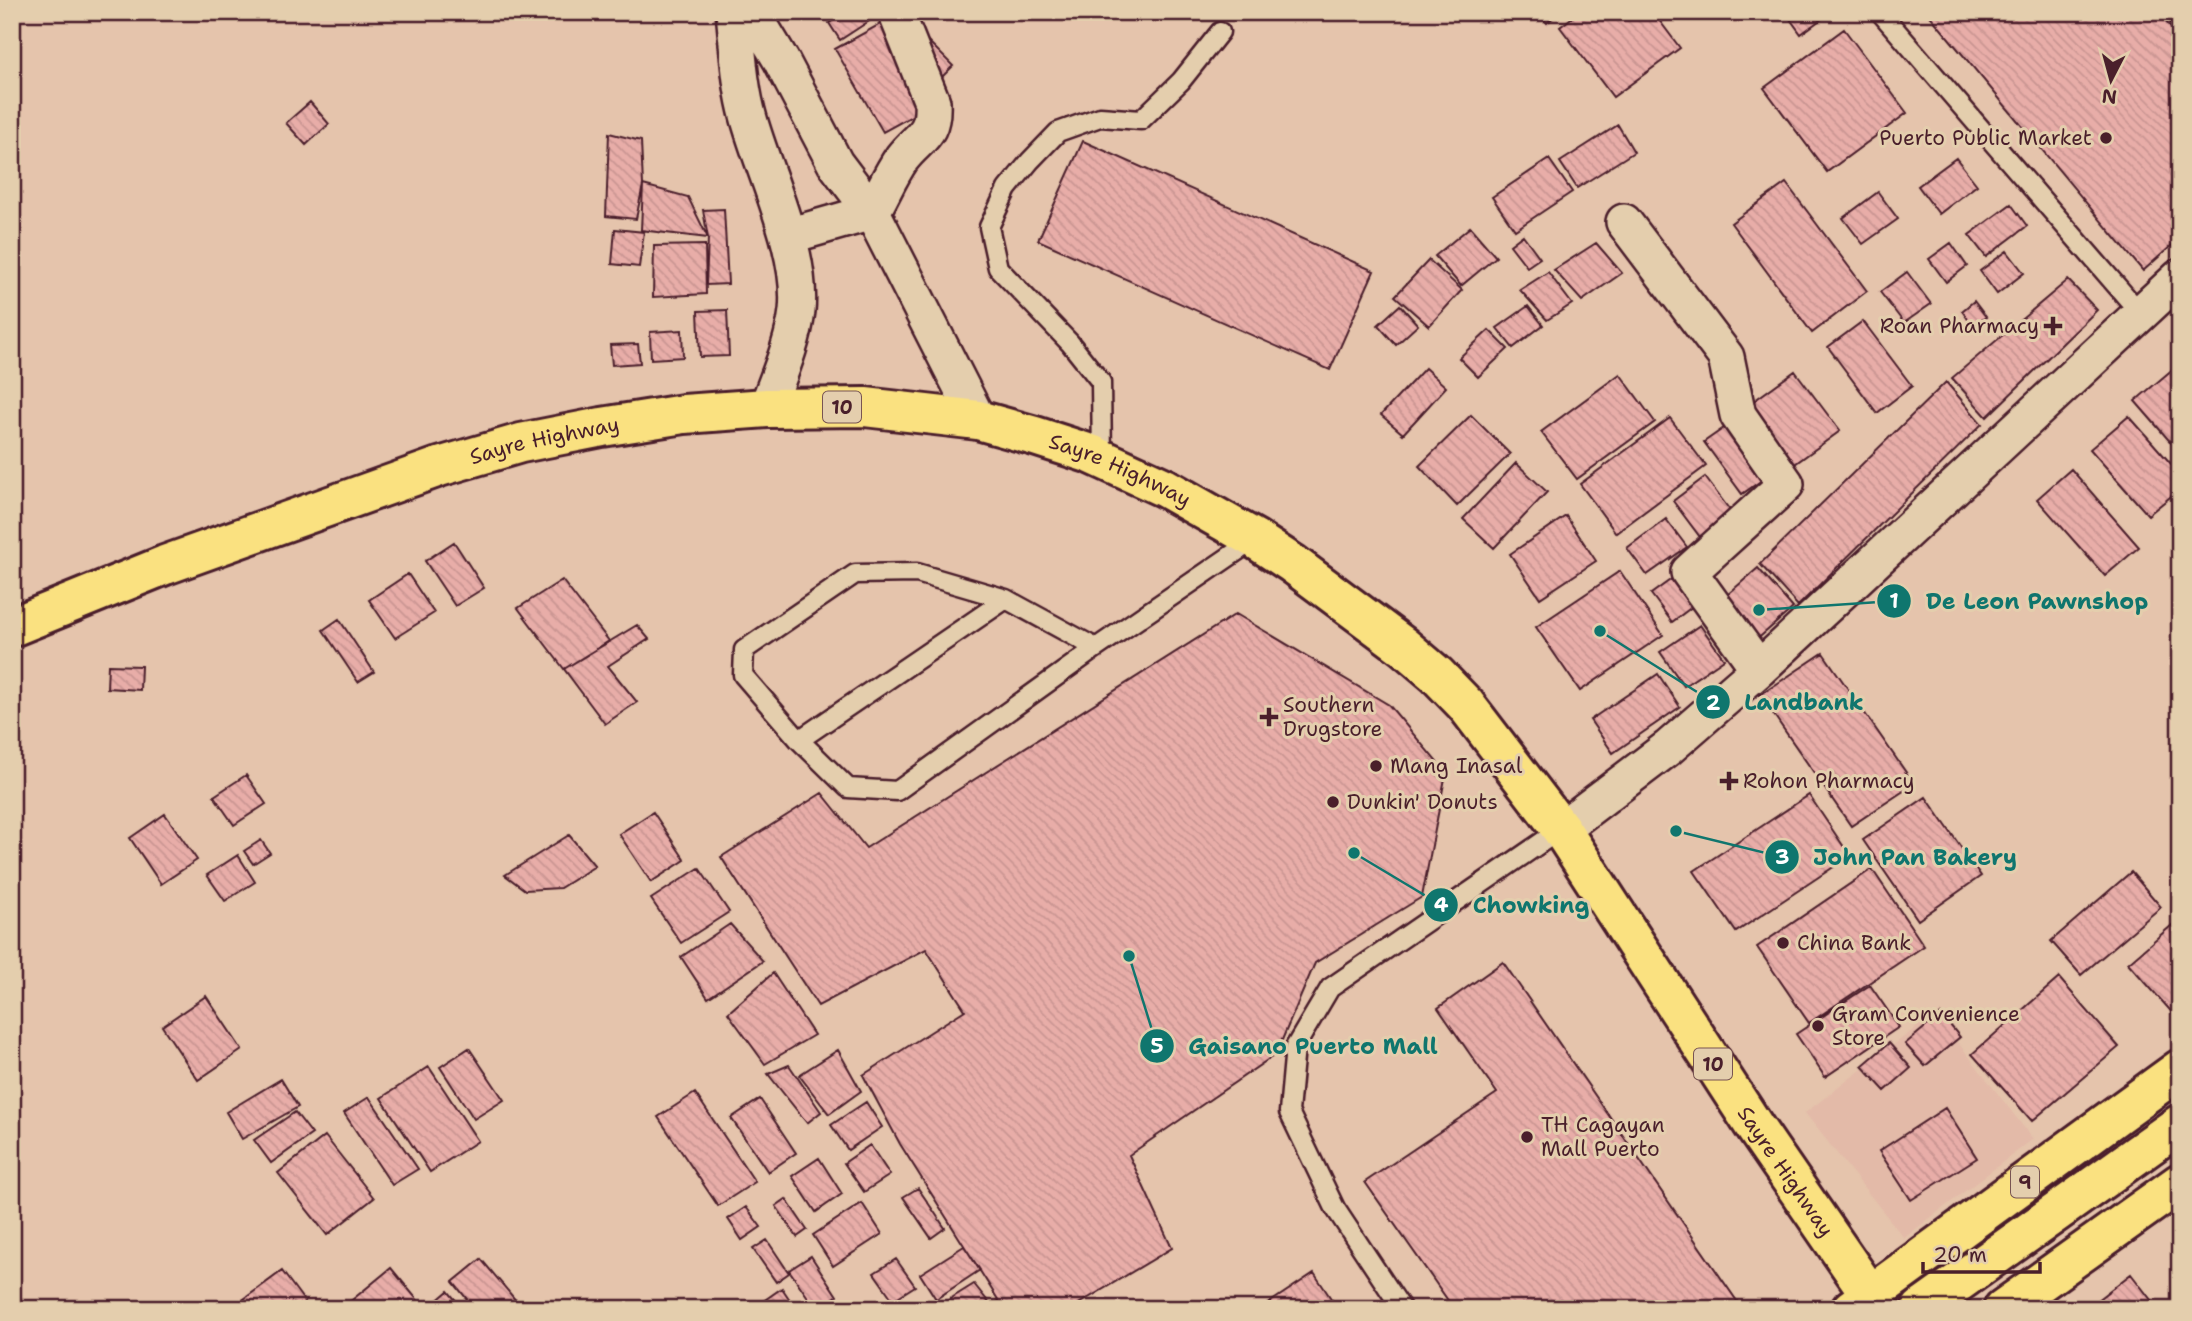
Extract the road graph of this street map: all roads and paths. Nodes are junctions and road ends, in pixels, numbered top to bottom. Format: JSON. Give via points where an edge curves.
{"nodes":[{"id":1,"x":734,"y":12,"type":"edge"},
{"id":2,"x":752,"y":12,"type":"edge"},
{"id":3,"x":896,"y":12,"type":"edge"},
{"id":4,"x":1880,"y":12,"type":"edge"},
{"id":5,"x":2174,"y":12,"type":"edge"},
{"id":6,"x":2180,"y":19,"type":"edge"},
{"id":7,"x":1220,"y":32,"type":"dead end"},
{"id":8,"x":873,"y":212,"type":"junction"},
{"id":9,"x":1624,"y":222,"type":"dead end"},
{"id":10,"x":788,"y":236,"type":"junction"},
{"id":11,"x":2180,"y":278,"type":"edge"},
{"id":12,"x":2141,"y":314,"type":"junction"},
{"id":13,"x":766,"y":408,"type":"junction"},
{"id":14,"x":978,"y":421,"type":"junction"},
{"id":15,"x":1102,"y":459,"type":"junction"},
{"id":16,"x":1255,"y":539,"type":"junction"},
{"id":17,"x":1006,"y":599,"type":"junction"},
{"id":18,"x":12,"y":626,"type":"edge"},
{"id":19,"x":1096,"y":648,"type":"junction"},
{"id":20,"x":1759,"y":669,"type":"junction"},
{"id":21,"x":799,"y":740,"type":"junction"},
{"id":22,"x":1561,"y":829,"type":"junction"},
{"id":23,"x":2180,"y":1069,"type":"edge"},
{"id":24,"x":2180,"y":1124,"type":"edge"},
{"id":25,"x":2180,"y":1183,"type":"edge"},
{"id":26,"x":1867,"y":1304,"type":"edge"},
{"id":27,"x":1402,"y":1309,"type":"edge"},
{"id":28,"x":1921,"y":1309,"type":"edge"},
{"id":29,"x":2003,"y":1309,"type":"edge"}],
"edges":[{"from":1,"to":10,"type":"street","via":[[748,116]]},
{"from":2,"to":8,"type":"street","via":[[835,163]]},
{"from":3,"to":8,"type":"street","via":[[933,115]]},
{"from":4,"to":12,"type":"lane"},
{"from":5,"to":6,"type":"lane"},
{"from":7,"to":15,"type":"lane","via":[[1181,81],[1141,120],[1100,117],[1058,132],[1007,189],[989,227],[998,268],[1101,382]]},
{"from":8,"to":10,"type":"street"},
{"from":8,"to":14,"type":"street"},
{"from":9,"to":20,"type":"street","via":[[1726,357],[1738,415],[1786,484],[1689,572]]},
{"from":10,"to":13,"type":"street","via":[[797,309]]},
{"from":11,"to":12,"type":"street"},
{"from":12,"to":20,"type":"street"},
{"from":13,"to":14,"type":"highway","name":"Sayre Highway","number":"10","via":[[865,407]]},
{"from":13,"to":18,"type":"highway","name":"Sayre Highway","number":"10","via":[[684,414],[521,443],[439,467],[178,560]]},
{"from":14,"to":15,"type":"highway","name":"Sayre Highway","number":"10"},
{"from":15,"to":16,"type":"highway","name":"Sayre Highway","number":"10"},
{"from":16,"to":19,"type":"lane"},
{"from":16,"to":22,"type":"highway","name":"Sayre Highway","number":"10","via":[[1437,675],[1466,705]]},
{"from":17,"to":19,"type":"lane"},
{"from":17,"to":21,"type":"lane"},
{"from":17,"to":21,"type":"lane","via":[[917,573],[855,574],[844,581],[744,650],[743,674]]},
{"from":19,"to":21,"type":"lane","via":[[897,792],[849,788]]},
{"from":20,"to":22,"type":"street","via":[[1668,748]]},
{"from":22,"to":26,"type":"highway","name":"Sayre Highway","number":"10"},
{"from":22,"to":27,"type":"lane","via":[[1330,988],[1296,1047],[1289,1112],[1335,1208]]},
{"from":23,"to":26,"type":"highway","number":"9"},
{"from":24,"to":28,"type":"highway","number":"9"},
{"from":25,"to":29,"type":"highway"}]}
